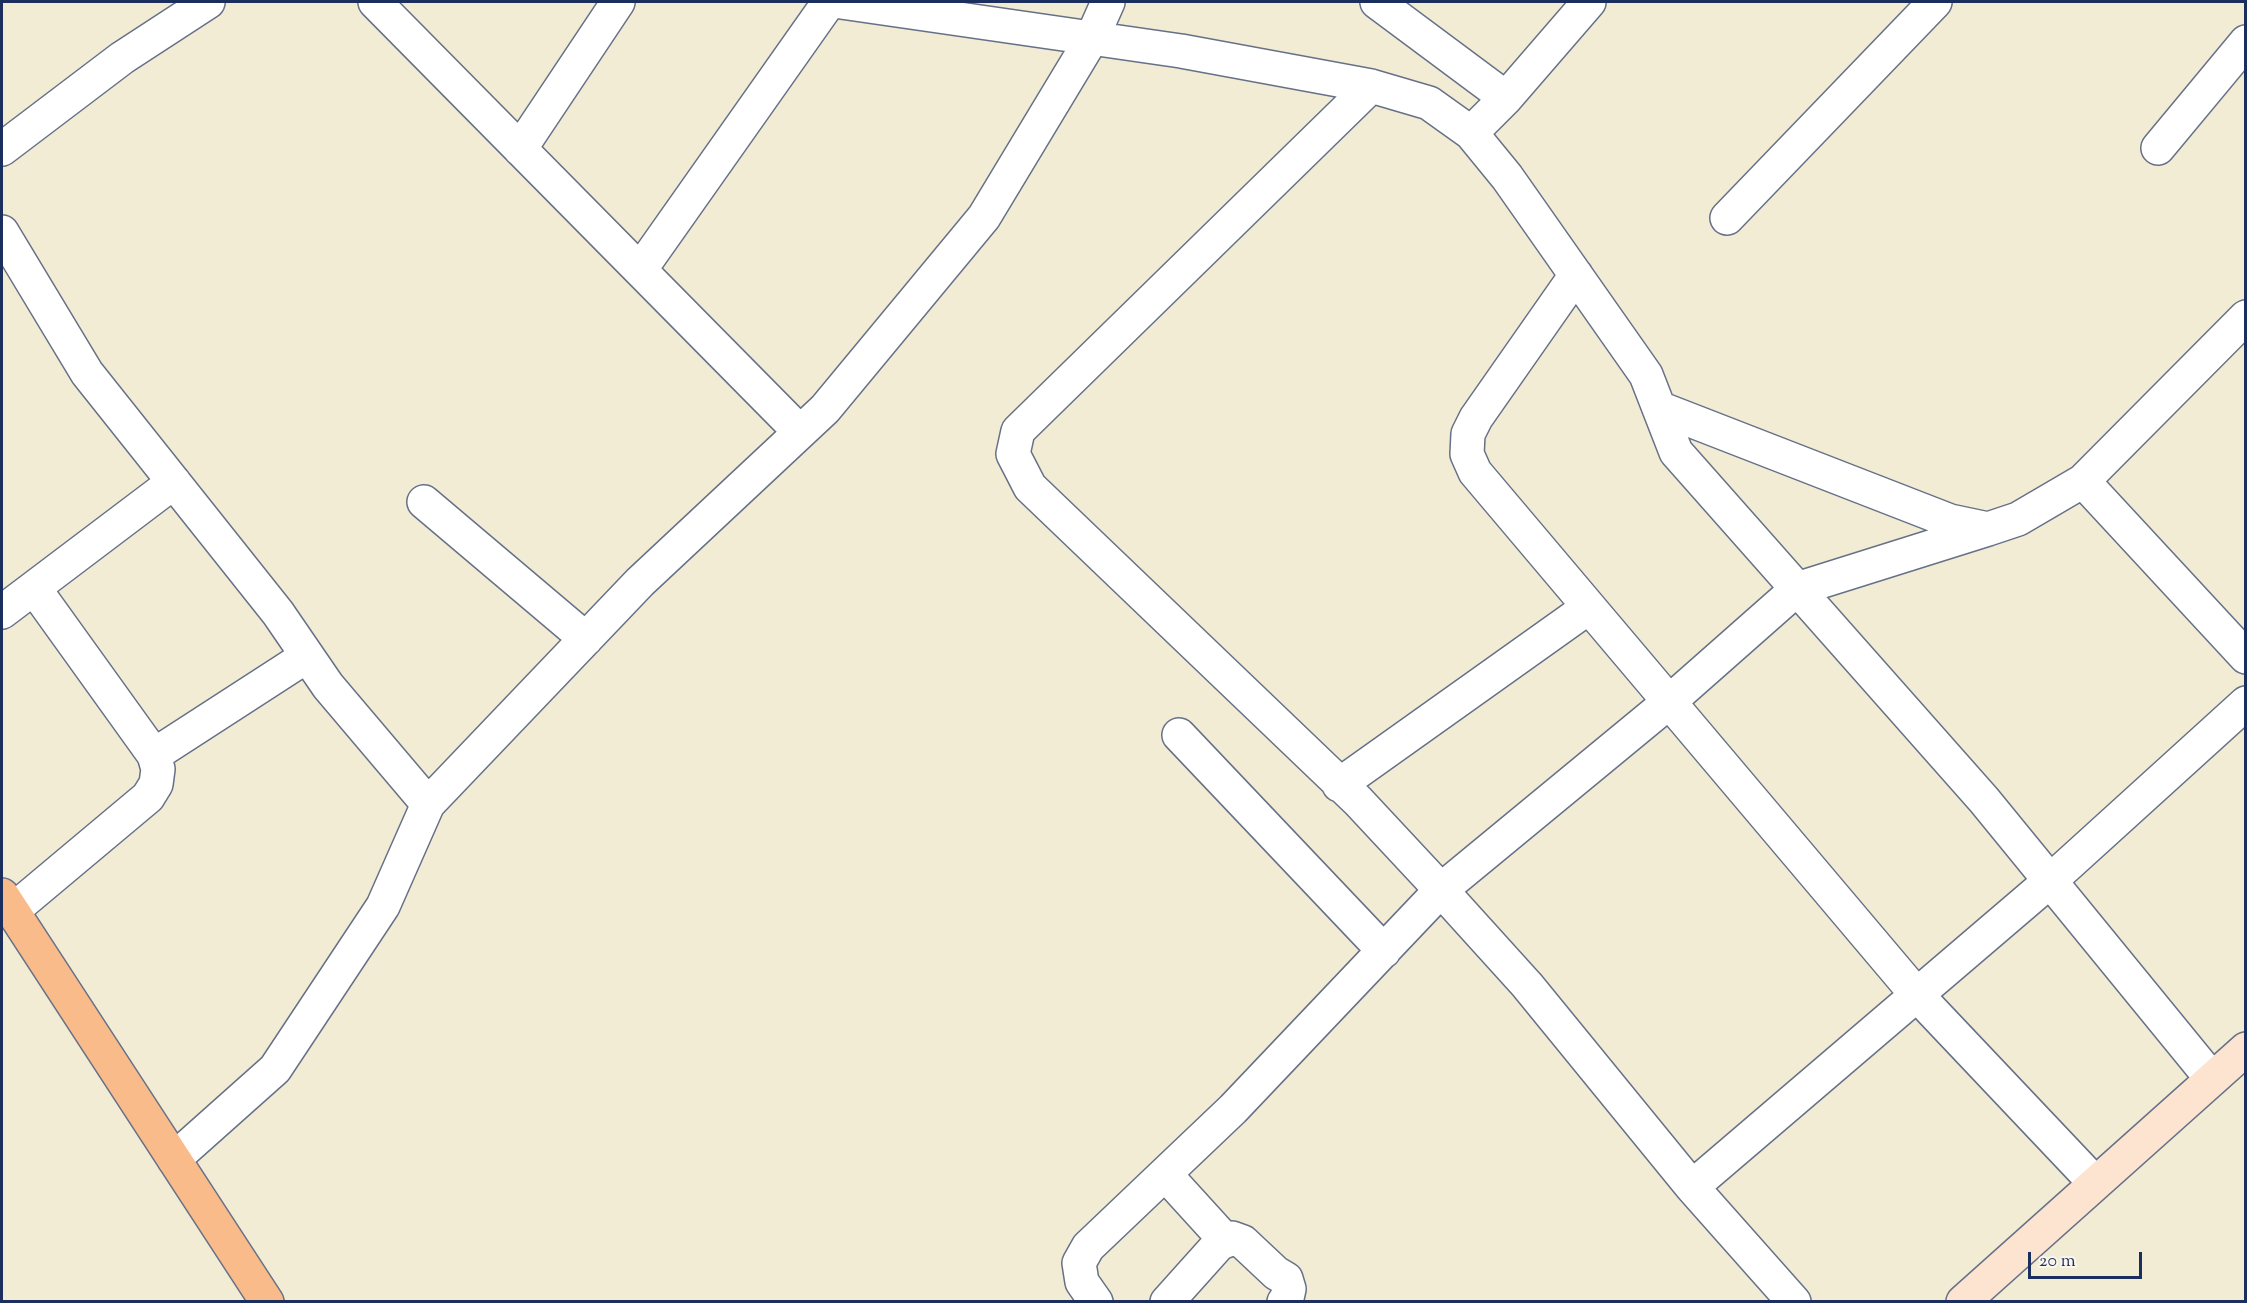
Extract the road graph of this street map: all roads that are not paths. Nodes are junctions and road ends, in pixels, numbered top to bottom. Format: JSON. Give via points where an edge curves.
{"nodes":[{"id":1,"x":208,"y":2,"type":"edge"},
{"id":2,"x":375,"y":2,"type":"edge"},
{"id":3,"x":618,"y":2,"type":"edge"},
{"id":4,"x":829,"y":2,"type":"edge"},
{"id":5,"x":856,"y":2,"type":"edge"},
{"id":6,"x":1108,"y":2,"type":"edge"},
{"id":7,"x":1377,"y":2,"type":"edge"},
{"id":8,"x":1589,"y":2,"type":"edge"},
{"id":9,"x":1935,"y":2,"type":"edge"},
{"id":10,"x":1092,"y":38,"type":"junction"},
{"id":11,"x":2246,"y":42,"type":"edge"},
{"id":12,"x":1371,"y":86,"type":"junction"},
{"id":13,"x":1506,"y":98,"type":"junction"},
{"id":14,"x":1472,"y":133,"type":"junction"},
{"id":15,"x":2158,"y":148,"type":"dead end"},
{"id":16,"x":2,"y":149,"type":"edge"},
{"id":17,"x":520,"y":149,"type":"junction"},
{"id":18,"x":1727,"y":218,"type":"dead end"},
{"id":19,"x":2,"y":232,"type":"edge"},
{"id":20,"x":640,"y":270,"type":"junction"},
{"id":21,"x":1576,"y":275,"type":"junction"},
{"id":22,"x":2246,"y":317,"type":"edge"},
{"id":23,"x":1659,"y":408,"type":"junction"},
{"id":24,"x":800,"y":432,"type":"junction"},
{"id":25,"x":2083,"y":481,"type":"junction"},
{"id":26,"x":174,"y":482,"type":"junction"},
{"id":27,"x":424,"y":502,"type":"dead end"},
{"id":28,"x":1988,"y":529,"type":"junction"},
{"id":29,"x":34,"y":588,"type":"junction"},
{"id":30,"x":1797,"y":589,"type":"junction"},
{"id":31,"x":1589,"y":608,"type":"junction"},
{"id":32,"x":2,"y":612,"type":"edge"},
{"id":33,"x":586,"y":639,"type":"junction"},
{"id":34,"x":307,"y":656,"type":"junction"},
{"id":35,"x":2246,"y":657,"type":"edge"},
{"id":36,"x":1669,"y":702,"type":"junction"},
{"id":37,"x":2246,"y":703,"type":"edge"},
{"id":38,"x":1179,"y":735,"type":"dead end"},
{"id":39,"x":154,"y":755,"type":"junction"},
{"id":40,"x":1339,"y":785,"type":"junction"},
{"id":41,"x":428,"y":804,"type":"junction"},
{"id":42,"x":2050,"y":881,"type":"junction"},
{"id":43,"x":1441,"y":891,"type":"junction"},
{"id":44,"x":7,"y":903,"type":"edge"},
{"id":45,"x":1384,"y":951,"type":"junction"},
{"id":46,"x":1917,"y":995,"type":"junction"},
{"id":47,"x":2246,"y":1049,"type":"edge"},
{"id":48,"x":2212,"y":1079,"type":"junction"},
{"id":49,"x":174,"y":1159,"type":"junction"},
{"id":50,"x":1165,"y":1174,"type":"junction"},
{"id":51,"x":2095,"y":1183,"type":"junction"},
{"id":52,"x":1692,"y":1187,"type":"junction"},
{"id":53,"x":1226,"y":1240,"type":"junction"},
{"id":54,"x":267,"y":1302,"type":"edge"},
{"id":55,"x":1096,"y":1302,"type":"edge"},
{"id":56,"x":1167,"y":1302,"type":"edge"},
{"id":57,"x":1284,"y":1302,"type":"edge"},
{"id":58,"x":1794,"y":1302,"type":"edge"},
{"id":59,"x":1963,"y":1302,"type":"edge"}],
"edges":[{"from":1,"to":16,"type":"street","via":[[122,58]]},
{"from":2,"to":17,"type":"street"},
{"from":3,"to":17,"type":"street"},
{"from":4,"to":20,"type":"street"},
{"from":5,"to":10,"type":"street"},
{"from":6,"to":10,"type":"street"},
{"from":7,"to":13,"type":"street"},
{"from":8,"to":13,"type":"street"},
{"from":9,"to":18,"type":"street"},
{"from":10,"to":12,"type":"street"},
{"from":10,"to":24,"type":"street","via":[[984,217],[825,409]]},
{"from":11,"to":15,"type":"street"},
{"from":12,"to":14,"type":"street","via":[[1429,103]]},
{"from":12,"to":40,"type":"street","via":[[1018,431],[1013,454],[1030,487]]},
{"from":13,"to":14,"type":"street"},
{"from":14,"to":21,"type":"street"},
{"from":17,"to":20,"type":"street"},
{"from":19,"to":26,"type":"street","via":[[87,374]]},
{"from":20,"to":24,"type":"street"},
{"from":21,"to":23,"type":"street","via":[[1646,375]]},
{"from":21,"to":31,"type":"street","via":[[1476,418],[1468,434],[1467,454],[1475,472]]},
{"from":22,"to":25,"type":"street"},
{"from":23,"to":28,"type":"street","via":[[1950,521]]},
{"from":23,"to":30,"type":"street","via":[[1676,452]]},
{"from":24,"to":33,"type":"street","via":[[640,582]]},
{"from":25,"to":28,"type":"street","via":[[2018,519]]},
{"from":25,"to":35,"type":"street"},
{"from":26,"to":29,"type":"street"},
{"from":26,"to":34,"type":"street","via":[[278,613]]},
{"from":27,"to":33,"type":"street"},
{"from":28,"to":30,"type":"street"},
{"from":29,"to":32,"type":"street"},
{"from":29,"to":39,"type":"street"},
{"from":30,"to":36,"type":"street"},
{"from":30,"to":42,"type":"street","via":[[1984,800]]},
{"from":31,"to":36,"type":"street"},
{"from":31,"to":40,"type":"street"},
{"from":33,"to":41,"type":"street"},
{"from":34,"to":39,"type":"street"},
{"from":34,"to":41,"type":"street"},
{"from":36,"to":43,"type":"street"},
{"from":36,"to":46,"type":"street"},
{"from":37,"to":42,"type":"street"},
{"from":38,"to":45,"type":"street"},
{"from":39,"to":44,"type":"street","via":[[158,769],[156,784],[148,797]]},
{"from":40,"to":43,"type":"street"},
{"from":41,"to":49,"type":"street","via":[[383,906],[275,1069]]},
{"from":42,"to":46,"type":"street"},
{"from":42,"to":48,"type":"street"},
{"from":43,"to":45,"type":"street"},
{"from":43,"to":52,"type":"street","via":[[1527,985]]},
{"from":44,"to":49,"type":"main road"},
{"from":45,"to":50,"type":"street"},
{"from":46,"to":51,"type":"street"},
{"from":46,"to":52,"type":"street"},
{"from":47,"to":48,"type":"street"},
{"from":48,"to":51,"type":"street"},
{"from":49,"to":54,"type":"main road"},
{"from":50,"to":53,"type":"street"},
{"from":50,"to":55,"type":"street","via":[[1088,1247],[1079,1263],[1082,1282]]},
{"from":51,"to":59,"type":"street"},
{"from":52,"to":58,"type":"street"},
{"from":53,"to":56,"type":"street"},
{"from":53,"to":57,"type":"street","via":[[1243,1242],[1286,1279],[1289,1289]]}]}
